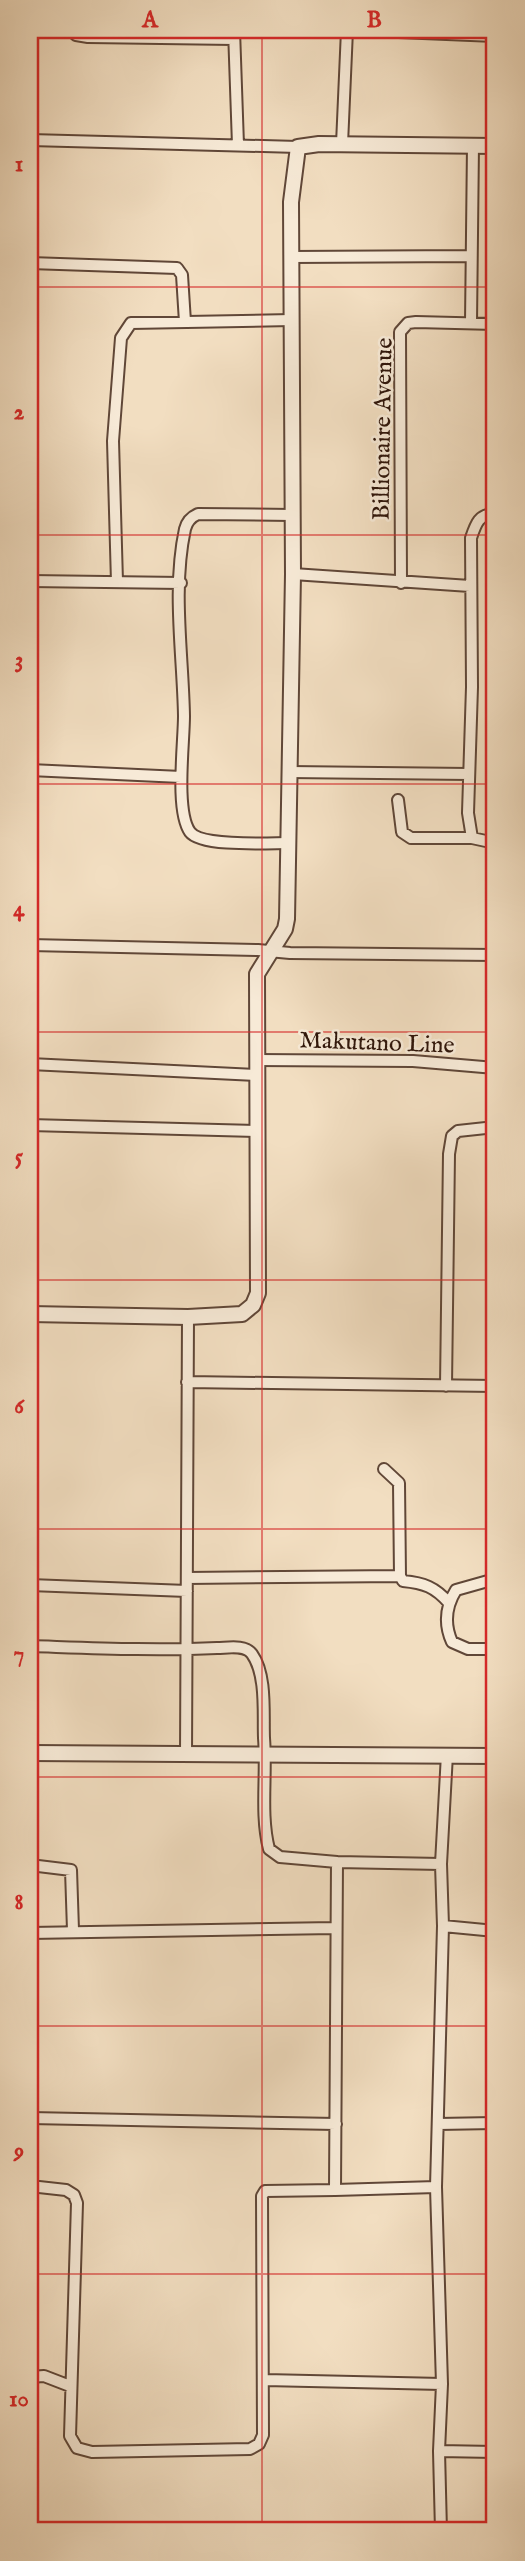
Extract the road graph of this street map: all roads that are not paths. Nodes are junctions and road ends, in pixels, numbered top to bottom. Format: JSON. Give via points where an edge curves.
{"nodes":[{"id":1,"x":71,"y":30,"type":"edge"},
{"id":2,"x":349,"y":30,"type":"edge"},
{"id":3,"x":234,"y":34,"type":"edge"},
{"id":4,"x":495,"y":36,"type":"edge"},
{"id":5,"x":30,"y":140,"type":"edge"},
{"id":6,"x":342,"y":144,"type":"junction"},
{"id":7,"x":238,"y":145,"type":"junction"},
{"id":8,"x":473,"y":145,"type":"junction"},
{"id":9,"x":495,"y":146,"type":"edge"},
{"id":10,"x":298,"y":148,"type":"junction"},
{"id":11,"x":471,"y":256,"type":"junction"},
{"id":12,"x":291,"y":257,"type":"junction"},
{"id":13,"x":30,"y":262,"type":"edge"},
{"id":14,"x":292,"y":320,"type":"junction"},
{"id":15,"x":185,"y":322,"type":"junction"},
{"id":16,"x":471,"y":323,"type":"junction"},
{"id":17,"x":495,"y":324,"type":"edge"},
{"id":18,"x":495,"y":514,"type":"edge"},
{"id":19,"x":292,"y":515,"type":"junction"},
{"id":20,"x":293,"y":575,"type":"junction"},
{"id":21,"x":30,"y":581,"type":"edge"},
{"id":22,"x":117,"y":582,"type":"junction"},
{"id":23,"x":180,"y":583,"type":"junction"},
{"id":24,"x":401,"y":583,"type":"junction"},
{"id":25,"x":470,"y":586,"type":"junction"},
{"id":26,"x":30,"y":769,"type":"edge"},
{"id":27,"x":289,"y":772,"type":"junction"},
{"id":28,"x":469,"y":774,"type":"junction"},
{"id":29,"x":181,"y":777,"type":"junction"},
{"id":30,"x":398,"y":800,"type":"dead end"},
{"id":31,"x":472,"y":838,"type":"junction"},
{"id":32,"x":288,"y":843,"type":"junction"},
{"id":33,"x":495,"y":844,"type":"edge"},
{"id":34,"x":30,"y":945,"type":"edge"},
{"id":35,"x":270,"y":951,"type":"junction"},
{"id":36,"x":495,"y":955,"type":"edge"},
{"id":37,"x":30,"y":1064,"type":"edge"},
{"id":38,"x":257,"y":1068,"type":"junction"},
{"id":39,"x":495,"y":1068,"type":"edge"},
{"id":40,"x":30,"y":1125,"type":"edge"},
{"id":41,"x":495,"y":1127,"type":"edge"},
{"id":42,"x":256,"y":1131,"type":"junction"},
{"id":43,"x":30,"y":1314,"type":"edge"},
{"id":44,"x":188,"y":1317,"type":"junction"},
{"id":45,"x":187,"y":1382,"type":"junction"},
{"id":46,"x":446,"y":1386,"type":"junction"},
{"id":47,"x":495,"y":1386,"type":"edge"},
{"id":48,"x":384,"y":1469,"type":"dead end"},
{"id":49,"x":400,"y":1576,"type":"junction"},
{"id":50,"x":187,"y":1578,"type":"junction"},
{"id":51,"x":495,"y":1579,"type":"edge"},
{"id":52,"x":30,"y":1585,"type":"edge"},
{"id":53,"x":187,"y":1591,"type":"junction"},
{"id":54,"x":449,"y":1603,"type":"junction"},
{"id":55,"x":30,"y":1646,"type":"edge"},
{"id":56,"x":495,"y":1649,"type":"edge"},
{"id":57,"x":186,"y":1650,"type":"junction"},
{"id":58,"x":30,"y":1753,"type":"edge"},
{"id":59,"x":447,"y":1754,"type":"junction"},
{"id":60,"x":265,"y":1755,"type":"junction"},
{"id":61,"x":186,"y":1756,"type":"junction"},
{"id":62,"x":495,"y":1756,"type":"edge"},
{"id":63,"x":337,"y":1862,"type":"junction"},
{"id":64,"x":441,"y":1864,"type":"junction"},
{"id":65,"x":30,"y":1865,"type":"edge"},
{"id":66,"x":443,"y":1926,"type":"junction"},
{"id":67,"x":335,"y":1928,"type":"junction"},
{"id":68,"x":72,"y":1930,"type":"junction"},
{"id":69,"x":495,"y":1931,"type":"edge"},
{"id":70,"x":30,"y":1933,"type":"edge"},
{"id":71,"x":30,"y":2118,"type":"edge"},
{"id":72,"x":495,"y":2123,"type":"edge"},
{"id":73,"x":336,"y":2124,"type":"junction"},
{"id":74,"x":438,"y":2124,"type":"junction"},
{"id":75,"x":30,"y":2186,"type":"edge"},
{"id":76,"x":436,"y":2187,"type":"junction"},
{"id":77,"x":335,"y":2190,"type":"junction"},
{"id":78,"x":30,"y":2376,"type":"edge"},
{"id":79,"x":265,"y":2379,"type":"junction"},
{"id":80,"x":442,"y":2384,"type":"junction"},
{"id":81,"x":70,"y":2386,"type":"junction"},
{"id":82,"x":439,"y":2451,"type":"junction"},
{"id":83,"x":495,"y":2452,"type":"edge"},
{"id":84,"x":441,"y":2531,"type":"edge"}],
"edges":[{"from":1,"to":3,"type":"street","via":[[88,37]]},
{"from":2,"to":4,"type":"street"},
{"from":2,"to":6,"type":"street"},
{"from":3,"to":7,"type":"street"},
{"from":5,"to":7,"type":"street"},
{"from":6,"to":8,"type":"street"},
{"from":6,"to":10,"type":"street"},
{"from":7,"to":10,"type":"street"},
{"from":8,"to":9,"type":"street"},
{"from":8,"to":11,"type":"street"},
{"from":10,"to":12,"type":"street","via":[[291,202]]},
{"from":11,"to":12,"type":"street"},
{"from":11,"to":16,"type":"street"},
{"from":12,"to":14,"type":"street"},
{"from":13,"to":15,"type":"street","via":[[177,268],[182,275]]},
{"from":14,"to":15,"type":"street"},
{"from":14,"to":19,"type":"street"},
{"from":15,"to":22,"type":"street","via":[[131,323],[121,338],[113,441]]},
{"from":16,"to":17,"type":"street","name":"Billionaire Avenue"},
{"from":16,"to":24,"type":"street","name":"Billionaire Avenue","via":[[408,323],[400,332]]},
{"from":18,"to":25,"type":"street","via":[[484,515],[475,526]]},
{"from":19,"to":20,"type":"street"},
{"from":19,"to":23,"type":"street","via":[[192,517],[185,528]]},
{"from":20,"to":24,"type":"street"},
{"from":20,"to":27,"type":"street"},
{"from":21,"to":22,"type":"street"},
{"from":22,"to":23,"type":"street"},
{"from":23,"to":29,"type":"street"},
{"from":24,"to":25,"type":"street"},
{"from":25,"to":28,"type":"street"},
{"from":26,"to":29,"type":"street"},
{"from":27,"to":28,"type":"street"},
{"from":27,"to":32,"type":"street"},
{"from":28,"to":31,"type":"street"},
{"from":29,"to":32,"type":"street","via":[[185,821],[194,836],[205,841]]},
{"from":30,"to":31,"type":"street","via":[[402,832],[411,838]]},
{"from":31,"to":33,"type":"street"},
{"from":32,"to":35,"type":"street","via":[[287,919]]},
{"from":34,"to":35,"type":"street"},
{"from":35,"to":36,"type":"street"},
{"from":35,"to":38,"type":"street","via":[[257,974]]},
{"from":37,"to":38,"type":"street","name":"Makutano Line"},
{"from":38,"to":39,"type":"street","name":"Makutano Line","via":[[413,1061]]},
{"from":38,"to":42,"type":"street"},
{"from":40,"to":42,"type":"street"},
{"from":41,"to":46,"type":"street","via":[[455,1132],[449,1154]]},
{"from":42,"to":44,"type":"street","via":[[258,1293],[242,1314]]},
{"from":43,"to":44,"type":"street"},
{"from":44,"to":45,"type":"street"},
{"from":45,"to":46,"type":"street"},
{"from":45,"to":50,"type":"street"},
{"from":46,"to":47,"type":"street"},
{"from":48,"to":49,"type":"street","via":[[399,1483]]},
{"from":49,"to":50,"type":"street"},
{"from":49,"to":54,"type":"street","via":[[403,1581],[437,1590]]},
{"from":50,"to":53,"type":"street"},
{"from":51,"to":54,"type":"street","via":[[456,1590]]},
{"from":52,"to":53,"type":"street"},
{"from":53,"to":57,"type":"street"},
{"from":54,"to":56,"type":"street","via":[[452,1642],[468,1649]]},
{"from":55,"to":57,"type":"street"},
{"from":57,"to":60,"type":"street","via":[[236,1647],[253,1655],[261,1680]]},
{"from":57,"to":61,"type":"street"},
{"from":58,"to":61,"type":"street"},
{"from":59,"to":60,"type":"street"},
{"from":59,"to":62,"type":"street"},
{"from":59,"to":64,"type":"street"},
{"from":60,"to":61,"type":"street"},
{"from":60,"to":63,"type":"street","via":[[269,1849],[280,1857]]},
{"from":63,"to":64,"type":"street"},
{"from":63,"to":67,"type":"street"},
{"from":64,"to":66,"type":"street"},
{"from":65,"to":68,"type":"street","via":[[71,1870]]},
{"from":66,"to":69,"type":"street"},
{"from":66,"to":74,"type":"street"},
{"from":67,"to":68,"type":"street"},
{"from":67,"to":73,"type":"street"},
{"from":68,"to":70,"type":"street"},
{"from":71,"to":73,"type":"street"},
{"from":72,"to":74,"type":"street"},
{"from":73,"to":77,"type":"street"},
{"from":74,"to":76,"type":"street"},
{"from":75,"to":81,"type":"street","via":[[66,2190],[77,2203]]},
{"from":76,"to":77,"type":"street"},
{"from":76,"to":80,"type":"street"},
{"from":77,"to":79,"type":"street","via":[[263,2193]]},
{"from":78,"to":81,"type":"street"},
{"from":79,"to":80,"type":"street"},
{"from":79,"to":81,"type":"street","via":[[262,2441],[250,2449],[225,2450],[92,2452],[77,2448],[70,2436]]},
{"from":80,"to":82,"type":"street"},
{"from":82,"to":83,"type":"street"},
{"from":82,"to":84,"type":"street"}]}
